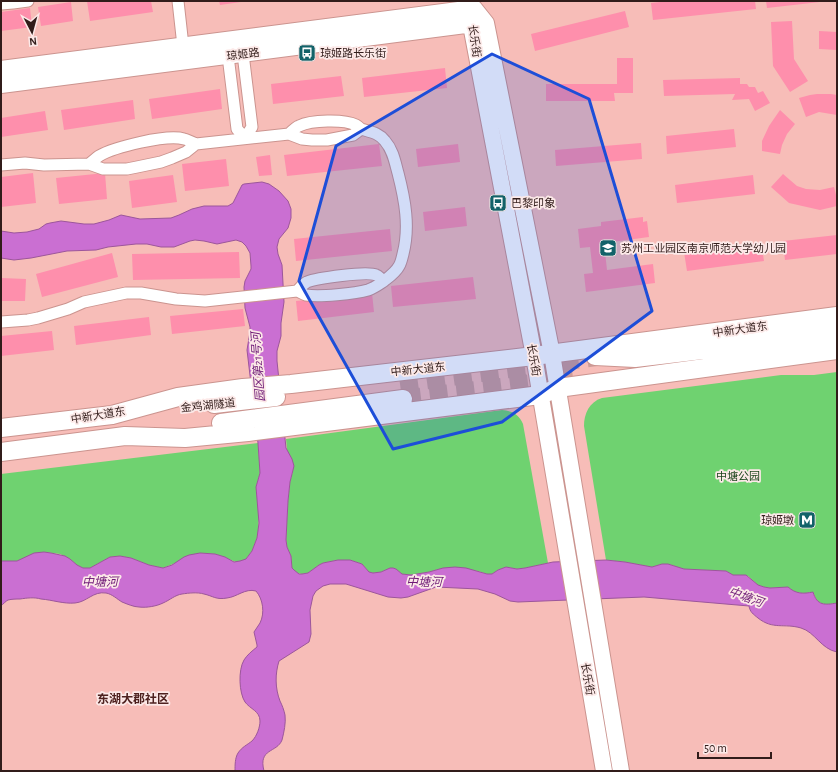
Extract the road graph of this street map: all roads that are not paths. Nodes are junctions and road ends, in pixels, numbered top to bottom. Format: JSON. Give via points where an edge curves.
{"nodes":[{"id":1,"x":28,"y":1,"type":"edge"},
{"id":2,"x":178,"y":1,"type":"edge"},
{"id":3,"x":13,"y":2,"type":"edge"},
{"id":4,"x":1,"y":4,"type":"edge"},
{"id":5,"x":474,"y":8,"type":"joint"},
{"id":6,"x":478,"y":24,"type":"junction"},
{"id":7,"x":183,"y":46,"type":"junction"},
{"id":8,"x":236,"y":55,"type":"junction"},
{"id":9,"x":1,"y":69,"type":"edge"},
{"id":10,"x":1,"y":85,"type":"edge"},
{"id":11,"x":361,"y":129,"type":"junction"},
{"id":12,"x":289,"y":134,"type":"junction"},
{"id":13,"x":244,"y":138,"type":"junction"},
{"id":14,"x":196,"y":144,"type":"junction"},
{"id":15,"x":89,"y":164,"type":"junction"},
{"id":16,"x":1,"y":165,"type":"edge"},
{"id":17,"x":384,"y":281,"type":"junction"},
{"id":18,"x":293,"y":291,"type":"junction"},
{"id":19,"x":837,"y":316,"type":"edge"},
{"id":20,"x":1,"y":322,"type":"edge"},
{"id":21,"x":837,"y":334,"type":"edge"},
{"id":22,"x":837,"y":350,"type":"edge"},
{"id":23,"x":552,"y":354,"type":"junction"},
{"id":24,"x":534,"y":356,"type":"junction"},
{"id":25,"x":558,"y":388,"type":"junction"},
{"id":26,"x":540,"y":395,"type":"junction"},
{"id":27,"x":112,"y":415,"type":"junction"},
{"id":28,"x":1,"y":428,"type":"edge"},
{"id":29,"x":125,"y":436,"type":"junction"},
{"id":30,"x":1,"y":452,"type":"edge"},
{"id":31,"x":604,"y":771,"type":"edge"},
{"id":32,"x":621,"y":771,"type":"edge"}],
"edges":[{"from":1,"to":3,"type":"street"},
{"from":2,"to":7,"type":"street"},
{"from":3,"to":4,"type":"street"},
{"from":5,"to":6,"type":"main road","name":"长乐街"},
{"from":5,"to":7,"type":"main road","name":"琼姬路"},
{"from":6,"to":8,"type":"main road","name":"琼姬路"},
{"from":6,"to":23,"type":"main road","name":"长乐街"},
{"from":6,"to":24,"type":"main road","name":"长乐街"},
{"from":7,"to":9,"type":"main road","name":"琼姬路"},
{"from":8,"to":10,"type":"main road","name":"琼姬路"},
{"from":8,"to":13,"type":"street","via":[[237,129]]},
{"from":8,"to":13,"type":"street","via":[[252,127]]},
{"from":11,"to":12,"type":"street","via":[[353,135],[327,140],[302,139]]},
{"from":11,"to":12,"type":"street","via":[[345,122],[319,121],[298,126]]},
{"from":11,"to":17,"type":"street","via":[[374,132],[387,144],[401,182],[406,213],[406,241],[399,266]]},
{"from":12,"to":13,"type":"street"},
{"from":13,"to":14,"type":"street"},
{"from":14,"to":15,"type":"street","via":[[172,158],[138,167],[103,169]]},
{"from":14,"to":15,"type":"street","via":[[183,138],[133,143],[100,156]]},
{"from":15,"to":16,"type":"street"},
{"from":17,"to":18,"type":"street","via":[[366,291],[351,293],[317,295]]},
{"from":17,"to":18,"type":"street","via":[[371,274],[344,275],[308,282]]},
{"from":18,"to":20,"type":"street","via":[[205,301],[126,293],[84,302],[38,318]]},
{"from":19,"to":23,"type":"main road","name":"中新大道东"},
{"from":21,"to":23,"type":"main road","via":[[635,358]]},
{"from":22,"to":25,"type":"main road"},
{"from":23,"to":24,"type":"main road","name":"中新大道东"},
{"from":23,"to":25,"type":"main road","name":"长乐街"},
{"from":24,"to":26,"type":"main road","name":"长乐街"},
{"from":24,"to":27,"type":"main road","name":"中新大道东","via":[[178,397]]},
{"from":25,"to":26,"type":"main road"},
{"from":25,"to":32,"type":"main road","name":"长乐街"},
{"from":26,"to":29,"type":"main road","via":[[248,432],[185,438]]},
{"from":26,"to":31,"type":"main road","name":"长乐街"},
{"from":27,"to":28,"type":"main road","name":"中新大道东"},
{"from":27,"to":29,"type":"main road","name":"金鸡湖隧道","via":[[402,391]]},
{"from":29,"to":30,"type":"main road"}]}
